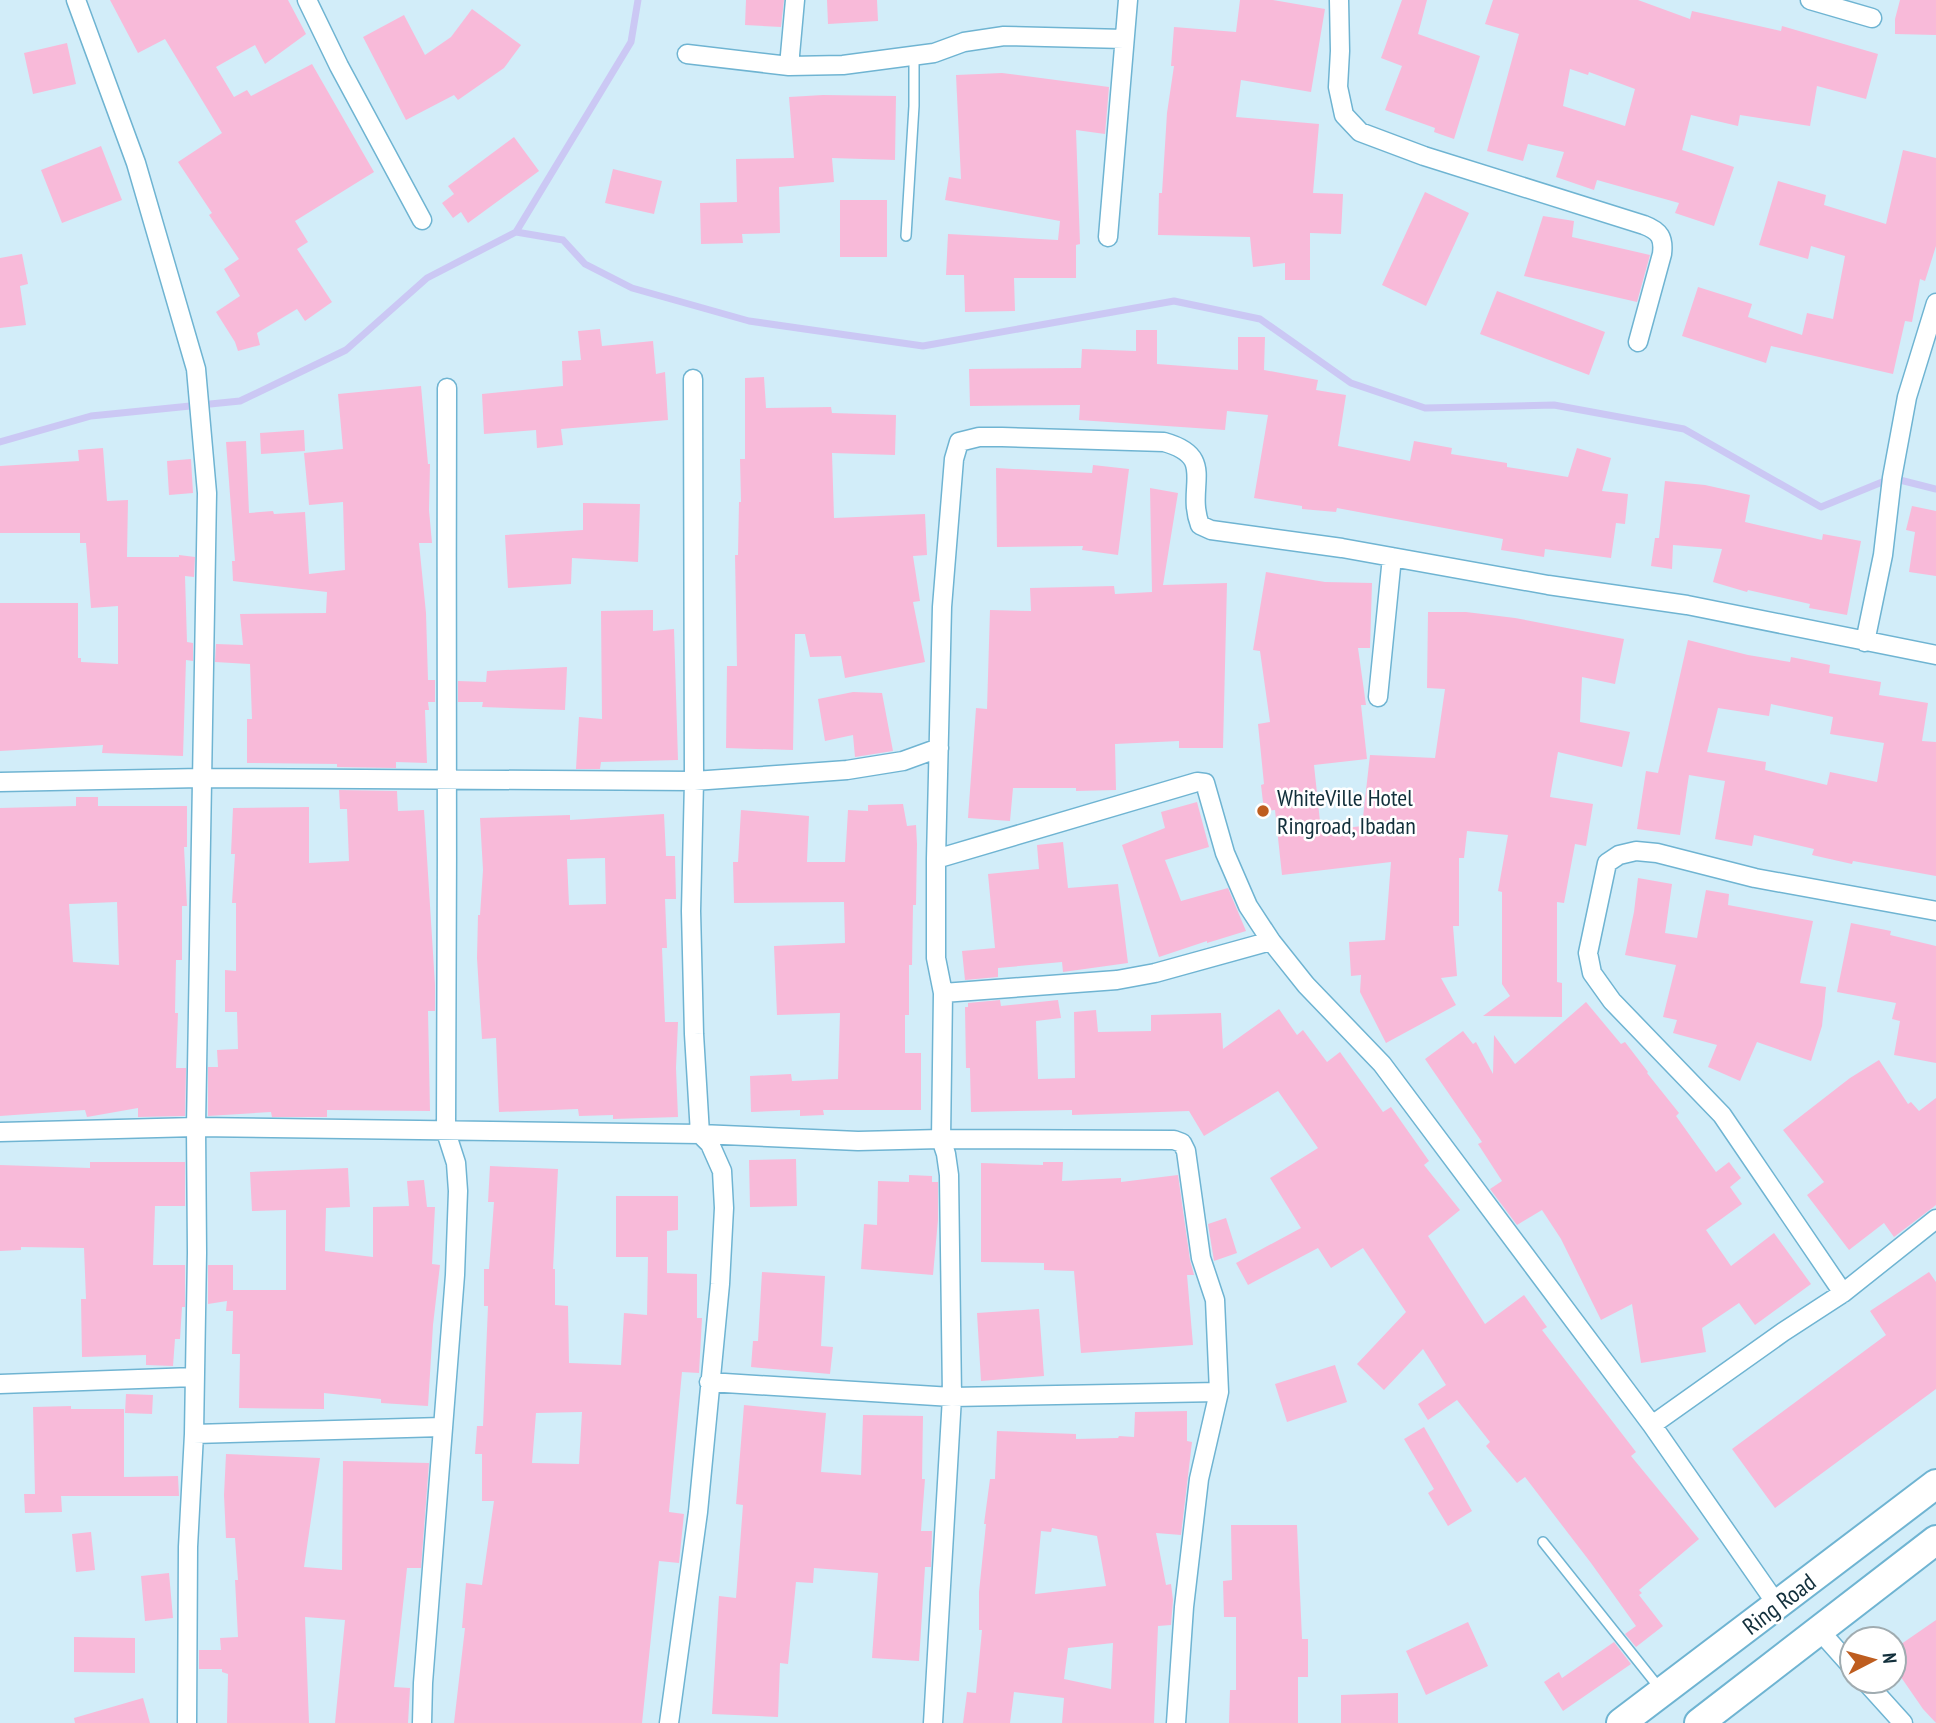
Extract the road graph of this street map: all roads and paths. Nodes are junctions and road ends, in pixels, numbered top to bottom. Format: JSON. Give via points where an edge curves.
{"nodes":[{"id":1,"x":76,"y":0,"type":"edge"},
{"id":2,"x":307,"y":0,"type":"edge"},
{"id":3,"x":795,"y":0,"type":"edge"},
{"id":4,"x":1128,"y":0,"type":"edge"},
{"id":5,"x":1339,"y":0,"type":"edge"},
{"id":6,"x":1810,"y":0,"type":"edge"},
{"id":7,"x":1872,"y":18,"type":"dead end"},
{"id":8,"x":1124,"y":39,"type":"junction"},
{"id":9,"x":687,"y":54,"type":"dead end"},
{"id":10,"x":914,"y":57,"type":"junction"},
{"id":11,"x":789,"y":66,"type":"junction"},
{"id":12,"x":422,"y":220,"type":"dead end"},
{"id":13,"x":906,"y":236,"type":"dead end"},
{"id":14,"x":1108,"y":237,"type":"dead end"},
{"id":15,"x":1936,"y":303,"type":"edge"},
{"id":16,"x":1638,"y":342,"type":"dead end"},
{"id":17,"x":693,"y":379,"type":"dead end"},
{"id":18,"x":447,"y":388,"type":"dead end"},
{"id":19,"x":1392,"y":557,"type":"junction"},
{"id":20,"x":1865,"y":642,"type":"junction"},
{"id":21,"x":1936,"y":654,"type":"edge"},
{"id":22,"x":1378,"y":698,"type":"dead end"},
{"id":23,"x":939,"y":748,"type":"junction"},
{"id":24,"x":201,"y":778,"type":"junction"},
{"id":25,"x":448,"y":780,"type":"junction"},
{"id":26,"x":694,"y":781,"type":"junction"},
{"id":27,"x":0,"y":782,"type":"edge"},
{"id":28,"x":936,"y":859,"type":"junction"},
{"id":29,"x":1936,"y":911,"type":"edge"},
{"id":30,"x":1271,"y":941,"type":"junction"},
{"id":31,"x":943,"y":992,"type":"junction"},
{"id":32,"x":196,"y":1127,"type":"junction"},
{"id":33,"x":0,"y":1132,"type":"edge"},
{"id":34,"x":446,"y":1132,"type":"junction"},
{"id":35,"x":700,"y":1134,"type":"junction"},
{"id":36,"x":941,"y":1139,"type":"junction"},
{"id":37,"x":1936,"y":1219,"type":"edge"},
{"id":38,"x":1843,"y":1293,"type":"junction"},
{"id":39,"x":194,"y":1377,"type":"junction"},
{"id":40,"x":709,"y":1382,"type":"junction"},
{"id":41,"x":0,"y":1384,"type":"edge"},
{"id":42,"x":1219,"y":1392,"type":"junction"},
{"id":43,"x":952,"y":1397,"type":"junction"},
{"id":44,"x":1652,"y":1425,"type":"junction"},
{"id":45,"x":442,"y":1427,"type":"junction"},
{"id":46,"x":194,"y":1434,"type":"junction"},
{"id":47,"x":1936,"y":1484,"type":"edge"},
{"id":48,"x":1936,"y":1540,"type":"edge"},
{"id":49,"x":1543,"y":1542,"type":"dead end"},
{"id":50,"x":1778,"y":1605,"type":"junction"},
{"id":51,"x":1819,"y":1630,"type":"junction"},
{"id":52,"x":1838,"y":1651,"type":"edge"},
{"id":53,"x":1662,"y":1692,"type":"junction"},
{"id":54,"x":1878,"y":1695,"type":"edge"},
{"id":55,"x":187,"y":1723,"type":"edge"},
{"id":56,"x":422,"y":1723,"type":"edge"},
{"id":57,"x":669,"y":1723,"type":"edge"},
{"id":58,"x":933,"y":1723,"type":"edge"},
{"id":59,"x":1175,"y":1723,"type":"edge"},
{"id":60,"x":1621,"y":1723,"type":"edge"},
{"id":61,"x":1699,"y":1723,"type":"edge"},
{"id":62,"x":1903,"y":1723,"type":"edge"}],
"edges":[{"from":1,"to":24,"type":"street","via":[[136,163],[197,369],[207,494]]},
{"from":2,"to":12,"type":"street"},
{"from":3,"to":11,"type":"street"},
{"from":4,"to":8,"type":"street"},
{"from":5,"to":16,"type":"street","via":[[1338,87],[1344,115],[1360,132],[1659,233],[1662,254]]},
{"from":6,"to":7,"type":"street"},
{"from":8,"to":10,"type":"street","via":[[1004,36]]},
{"from":8,"to":14,"type":"street"},
{"from":9,"to":11,"type":"street"},
{"from":10,"to":11,"type":"street"},
{"from":10,"to":13,"type":"lane"},
{"from":15,"to":20,"type":"street","via":[[1907,397]]},
{"from":17,"to":26,"type":"street"},
{"from":18,"to":25,"type":"street"},
{"from":19,"to":20,"type":"street","via":[[1687,605]]},
{"from":19,"to":22,"type":"street"},
{"from":19,"to":23,"type":"street","via":[[1232,534],[1200,525],[1195,512],[1193,457],[1182,447],[1164,442],[979,437],[959,442],[942,607]]},
{"from":20,"to":21,"type":"street"},
{"from":23,"to":26,"type":"street","via":[[903,761],[847,770]]},
{"from":23,"to":28,"type":"street"},
{"from":24,"to":25,"type":"street"},
{"from":24,"to":27,"type":"street"},
{"from":24,"to":32,"type":"street"},
{"from":25,"to":26,"type":"street"},
{"from":25,"to":34,"type":"street"},
{"from":26,"to":35,"type":"street","via":[[691,924]]},
{"from":28,"to":30,"type":"street","via":[[1205,783],[1225,853],[1248,906]]},
{"from":28,"to":31,"type":"street","via":[[936,958]]},
{"from":29,"to":38,"type":"street","via":[[1755,878],[1657,853],[1636,851],[1607,863],[1588,953],[1592,973],[1612,1001],[1722,1115]]},
{"from":30,"to":31,"type":"street","via":[[1117,980]]},
{"from":30,"to":44,"type":"street","via":[[1382,1064]]},
{"from":31,"to":36,"type":"street"},
{"from":32,"to":33,"type":"street"},
{"from":32,"to":34,"type":"street"},
{"from":32,"to":39,"type":"street"},
{"from":34,"to":35,"type":"street"},
{"from":34,"to":45,"type":"street","via":[[456,1163],[458,1191]]},
{"from":35,"to":36,"type":"street","via":[[858,1142]]},
{"from":35,"to":40,"type":"street","via":[[722,1171],[724,1208]]},
{"from":36,"to":42,"type":"street","via":[[1182,1143],[1201,1258],[1214,1300]]},
{"from":36,"to":43,"type":"street","via":[[949,1175]]},
{"from":37,"to":38,"type":"street"},
{"from":38,"to":44,"type":"street"},
{"from":39,"to":41,"type":"street"},
{"from":39,"to":46,"type":"street"},
{"from":40,"to":43,"type":"street"},
{"from":40,"to":57,"type":"street","via":[[698,1512]]},
{"from":42,"to":43,"type":"street"},
{"from":42,"to":59,"type":"street","via":[[1199,1479]]},
{"from":43,"to":58,"type":"street"},
{"from":44,"to":50,"type":"street"},
{"from":45,"to":46,"type":"street"},
{"from":45,"to":56,"type":"street"},
{"from":46,"to":55,"type":"street"},
{"from":47,"to":50,"type":"main road","name":"Ring Road"},
{"from":48,"to":51,"type":"main road","name":"Ring Road"},
{"from":49,"to":53,"type":"lane"},
{"from":50,"to":53,"type":"main road","name":"Ring Road"},
{"from":51,"to":52,"type":"street"},
{"from":51,"to":61,"type":"main road","name":"Ring Road"},
{"from":53,"to":60,"type":"main road","name":"Ring Road"},
{"from":54,"to":62,"type":"street"}]}
